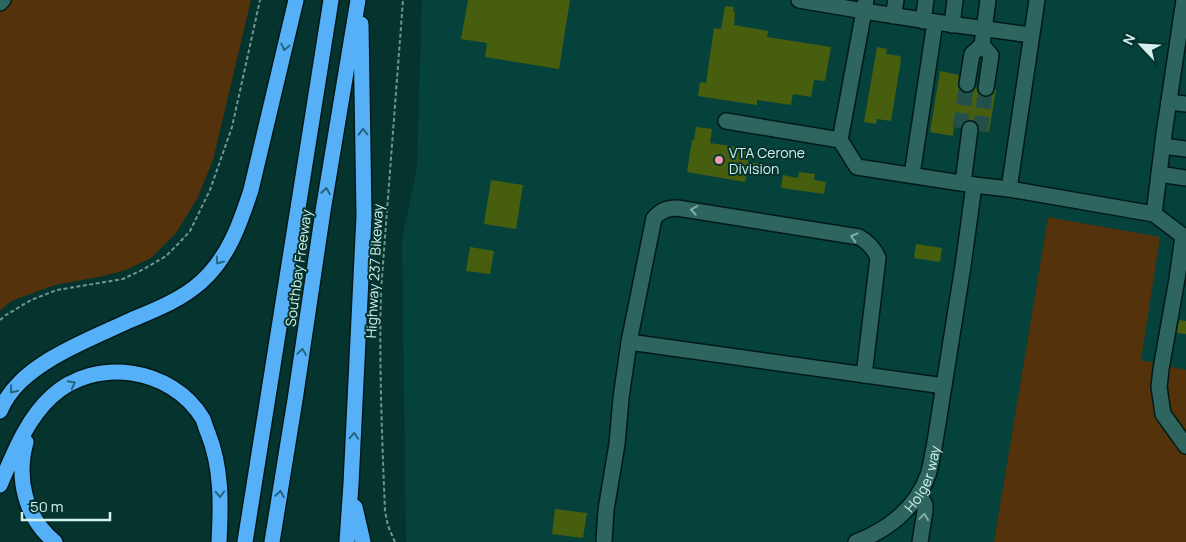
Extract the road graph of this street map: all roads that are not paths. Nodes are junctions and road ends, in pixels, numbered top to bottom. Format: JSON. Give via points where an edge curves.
{"nodes":[{"id":1,"x":3,"y":0,"type":"edge"},
{"id":2,"x":296,"y":0,"type":"edge"},
{"id":3,"x":320,"y":0,"type":"edge"},
{"id":4,"x":331,"y":0,"type":"edge"},
{"id":5,"x":359,"y":0,"type":"edge"},
{"id":6,"x":799,"y":0,"type":"edge"},
{"id":7,"x":896,"y":0,"type":"edge"},
{"id":8,"x":926,"y":0,"type":"edge"},
{"id":9,"x":955,"y":0,"type":"edge"},
{"id":10,"x":988,"y":0,"type":"edge"},
{"id":11,"x":1037,"y":0,"type":"edge"},
{"id":12,"x":1184,"y":0,"type":"edge"},
{"id":13,"x":0,"y":3,"type":"edge"},
{"id":14,"x":837,"y":3,"type":"edge"},
{"id":15,"x":865,"y":6,"type":"edge"},
{"id":16,"x":893,"y":16,"type":"junction"},
{"id":17,"x":929,"y":22,"type":"junction"},
{"id":18,"x":952,"y":25,"type":"junction"},
{"id":19,"x":984,"y":29,"type":"junction"},
{"id":20,"x":1032,"y":36,"type":"junction"},
{"id":21,"x":977,"y":86,"type":"tunnel mouth"},
{"id":22,"x":1169,"y":102,"type":"junction"},
{"id":23,"x":1186,"y":104,"type":"edge"},
{"id":24,"x":726,"y":121,"type":"dead end"},
{"id":25,"x":840,"y":140,"type":"junction"},
{"id":26,"x":1163,"y":146,"type":"junction"},
{"id":27,"x":1186,"y":149,"type":"edge"},
{"id":28,"x":966,"y":154,"type":"junction"},
{"id":29,"x":1159,"y":174,"type":"junction"},
{"id":30,"x":912,"y":175,"type":"junction"},
{"id":31,"x":1186,"y":178,"type":"edge"},
{"id":32,"x":968,"y":184,"type":"junction"},
{"id":33,"x":1009,"y":189,"type":"junction"},
{"id":34,"x":1154,"y":214,"type":"junction"},
{"id":35,"x":1181,"y":280,"type":"edge"},
{"id":36,"x":629,"y":342,"type":"junction"},
{"id":37,"x":864,"y":375,"type":"junction"},
{"id":38,"x":944,"y":386,"type":"junction"},
{"id":39,"x":0,"y":411,"type":"edge"},
{"id":40,"x":35,"y":415,"type":"junction"},
{"id":41,"x":1186,"y":446,"type":"edge"},
{"id":42,"x":351,"y":484,"type":"junction"},
{"id":43,"x":0,"y":485,"type":"edge"},
{"id":44,"x":919,"y":494,"type":"junction"},
{"id":45,"x":54,"y":542,"type":"edge"},
{"id":46,"x":219,"y":542,"type":"edge"},
{"id":47,"x":236,"y":542,"type":"edge"},
{"id":48,"x":245,"y":542,"type":"edge"},
{"id":49,"x":272,"y":542,"type":"edge"},
{"id":50,"x":347,"y":542,"type":"edge"},
{"id":51,"x":362,"y":542,"type":"edge"},
{"id":52,"x":604,"y":542,"type":"edge"},
{"id":53,"x":856,"y":542,"type":"edge"},
{"id":54,"x":920,"y":542,"type":"edge"}],
"edges":[{"from":1,"to":13,"type":"lane"},
{"from":2,"to":39,"type":"highway","one_way":true,"via":[[251,190],[231,243],[217,265],[200,283],[178,298],[76,344],[35,369],[20,381]]},
{"from":3,"to":47,"type":"highway","name":"Southbay Freeway"},
{"from":4,"to":48,"type":"highway"},
{"from":42,"to":5,"type":"highway","one_way":true,"via":[[364,216]]},
{"from":49,"to":5,"type":"highway","name":"Southbay Freeway","one_way":true,"via":[[324,202]]},
{"from":6,"to":14,"type":"lane"},
{"from":7,"to":16,"type":"lane"},
{"from":8,"to":17,"type":"lane"},
{"from":9,"to":18,"type":"lane"},
{"from":10,"to":19,"type":"lane"},
{"from":11,"to":20,"type":"lane"},
{"from":12,"to":22,"type":"lane"},
{"from":14,"to":15,"type":"lane"},
{"from":15,"to":16,"type":"lane"},
{"from":15,"to":25,"type":"lane"},
{"from":16,"to":17,"type":"lane"},
{"from":17,"to":18,"type":"lane"},
{"from":17,"to":30,"type":"lane"},
{"from":18,"to":19,"type":"lane"},
{"from":19,"to":20,"type":"lane"},
{"from":19,"to":21,"type":"lane","via":[[982,45],[972,54]]},
{"from":20,"to":33,"type":"lane"},
{"from":22,"to":23,"type":"lane"},
{"from":22,"to":26,"type":"lane"},
{"from":24,"to":25,"type":"lane"},
{"from":25,"to":30,"type":"lane","via":[[857,167]]},
{"from":26,"to":27,"type":"lane"},
{"from":26,"to":29,"type":"lane"},
{"from":28,"to":28,"type":"lane","via":[[959,136],[970,129],[979,138]]},
{"from":28,"to":32,"type":"lane","name":"Holger way"},
{"from":29,"to":31,"type":"lane"},
{"from":29,"to":34,"type":"lane"},
{"from":30,"to":32,"type":"lane"},
{"from":32,"to":33,"type":"lane"},
{"from":32,"to":38,"type":"lane","name":"Holger way","via":[[963,266]]},
{"from":33,"to":34,"type":"lane"},
{"from":34,"to":35,"type":"lane","via":[[1183,236]]},
{"from":35,"to":41,"type":"lane","via":[[1159,387],[1163,414]]},
{"from":36,"to":37,"type":"lane"},
{"from":37,"to":36,"type":"lane","one_way":true,"via":[[878,258],[867,242],[859,238],[677,208],[661,211],[654,218]]},
{"from":36,"to":52,"type":"lane"},
{"from":37,"to":38,"type":"lane"},
{"from":38,"to":44,"type":"lane","name":"Holger way","via":[[928,474]]},
{"from":40,"to":43,"type":"highway"},
{"from":40,"to":45,"type":"highway","via":[[22,456],[21,477],[35,520]]},
{"from":40,"to":46,"type":"highway","one_way":true,"via":[[51,397],[69,384],[89,376],[110,372],[133,373],[154,378],[173,388],[189,401],[203,420],[213,446],[219,474]]},
{"from":42,"to":50,"type":"highway"},
{"from":42,"to":51,"type":"highway"},
{"from":44,"to":53,"type":"lane","name":"Holger way","via":[[888,526]]},
{"from":54,"to":44,"type":"lane","one_way":true,"via":[[925,505]]}]}
